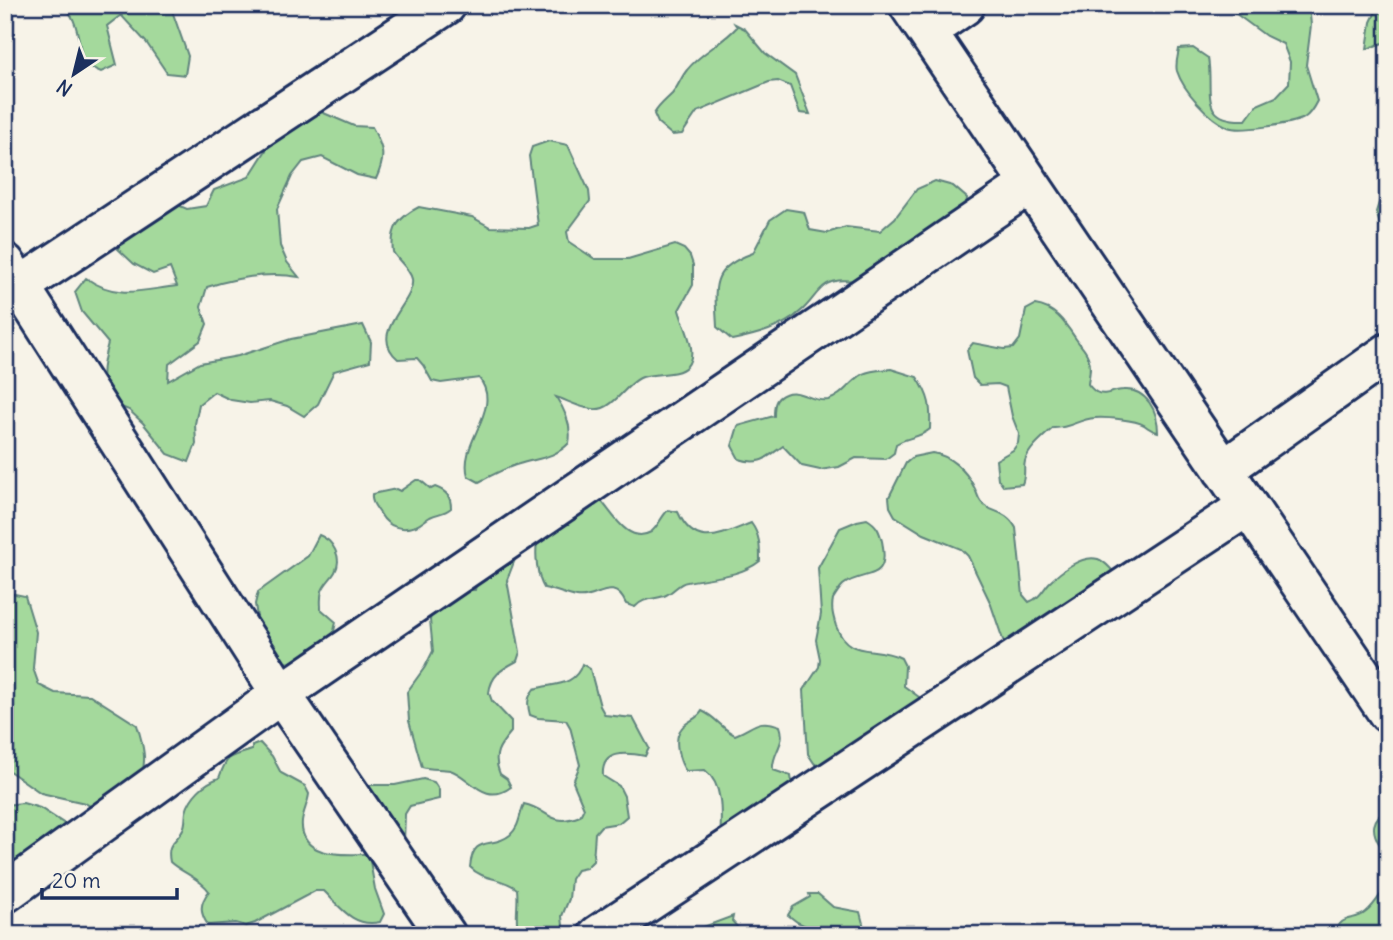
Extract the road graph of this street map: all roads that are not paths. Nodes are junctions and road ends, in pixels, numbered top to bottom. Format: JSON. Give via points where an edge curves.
{"nodes":[{"id":1,"x":446,"y":5,"type":"edge"},
{"id":2,"x":965,"y":5,"type":"edge"},
{"id":3,"x":918,"y":18,"type":"edge"},
{"id":4,"x":1030,"y":184,"type":"junction"},
{"id":5,"x":10,"y":282,"type":"edge"},
{"id":6,"x":1388,"y":354,"type":"edge"},
{"id":7,"x":1223,"y":470,"type":"junction"},
{"id":8,"x":1248,"y":506,"type":"junction"},
{"id":9,"x":281,"y":694,"type":"junction"},
{"id":10,"x":1388,"y":713,"type":"edge"},
{"id":11,"x":5,"y":893,"type":"edge"},
{"id":12,"x":446,"y":935,"type":"edge"},
{"id":13,"x":597,"y":935,"type":"edge"}],
"edges":[{"from":1,"to":5,"type":"street"},
{"from":2,"to":3,"type":"street"},
{"from":3,"to":4,"type":"street"},
{"from":4,"to":7,"type":"street"},
{"from":4,"to":9,"type":"street"},
{"from":5,"to":9,"type":"street"},
{"from":6,"to":7,"type":"street"},
{"from":7,"to":8,"type":"street"},
{"from":8,"to":10,"type":"street"},
{"from":8,"to":13,"type":"street"},
{"from":9,"to":11,"type":"street"},
{"from":9,"to":12,"type":"street"}]}
